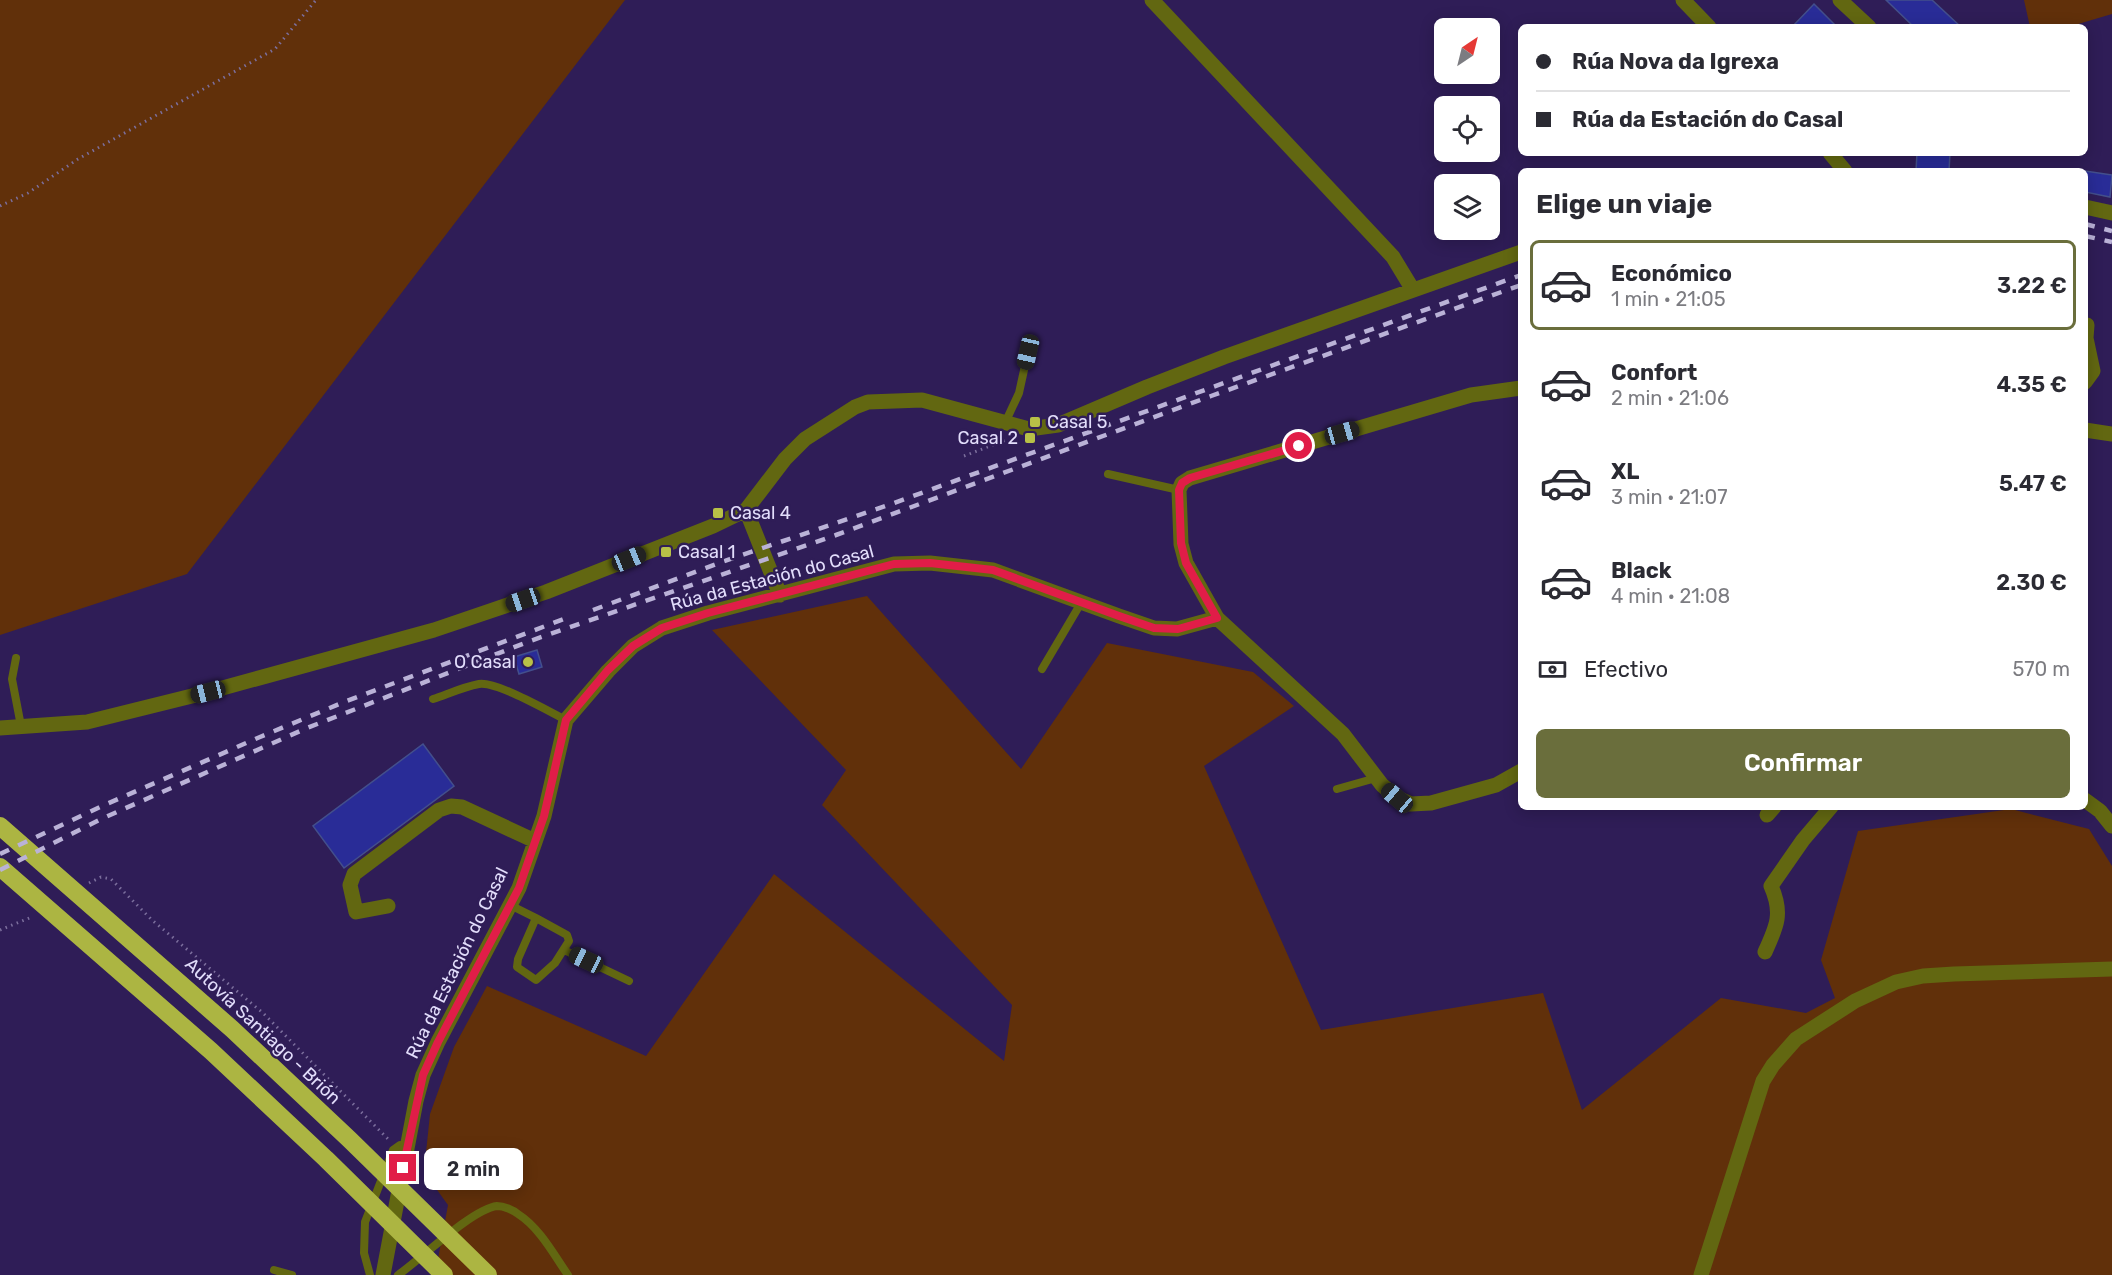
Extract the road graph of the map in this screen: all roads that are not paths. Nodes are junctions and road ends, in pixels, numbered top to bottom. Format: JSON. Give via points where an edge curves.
{"nodes":[{"id":1,"x":1152,"y":0,"type":"edge"},
{"id":2,"x":1683,"y":0,"type":"edge"},
{"id":3,"x":1840,"y":0,"type":"edge"},
{"id":4,"x":1706,"y":24,"type":"edge"},
{"id":5,"x":1864,"y":24,"type":"edge"},
{"id":6,"x":1832,"y":156,"type":"edge"},
{"id":7,"x":1842,"y":168,"type":"edge"},
{"id":8,"x":2088,"y":208,"type":"edge"},
{"id":9,"x":2112,"y":213,"type":"edge"},
{"id":10,"x":1518,"y":253,"type":"edge"},
{"id":11,"x":1413,"y":290,"type":"junction"},
{"id":12,"x":2088,"y":348,"type":"edge"},
{"id":13,"x":1028,"y":352,"type":"dead end"},
{"id":14,"x":2088,"y":378,"type":"edge"},
{"id":15,"x":1518,"y":388,"type":"edge"},
{"id":16,"x":1005,"y":423,"type":"junction"},
{"id":17,"x":2088,"y":433,"type":"edge"},
{"id":18,"x":2112,"y":434,"type":"edge"},
{"id":19,"x":1108,"y":474,"type":"dead end"},
{"id":20,"x":1179,"y":490,"type":"junction"},
{"id":21,"x":746,"y":510,"type":"junction"},
{"id":22,"x":777,"y":589,"type":"junction"},
{"id":23,"x":1081,"y":603,"type":"junction"},
{"id":24,"x":1217,"y":618,"type":"junction"},
{"id":25,"x":16,"y":658,"type":"dead end"},
{"id":26,"x":1042,"y":669,"type":"dead end"},
{"id":27,"x":433,"y":699,"type":"dead end"},
{"id":28,"x":19,"y":720,"type":"junction"},
{"id":29,"x":566,"y":720,"type":"junction"},
{"id":30,"x":0,"y":728,"type":"edge"},
{"id":31,"x":1518,"y":773,"type":"edge"},
{"id":32,"x":1376,"y":778,"type":"junction"},
{"id":33,"x":1337,"y":789,"type":"dead end"},
{"id":34,"x":2088,"y":802,"type":"edge"},
{"id":35,"x":1828,"y":810,"type":"edge"},
{"id":36,"x":0,"y":826,"type":"edge"},
{"id":37,"x":2112,"y":826,"type":"edge"},
{"id":38,"x":535,"y":841,"type":"junction"},
{"id":39,"x":0,"y":867,"type":"edge"},
{"id":40,"x":510,"y":905,"type":"junction"},
{"id":41,"x":388,"y":906,"type":"dead end"},
{"id":42,"x":536,"y":918,"type":"junction"},
{"id":43,"x":564,"y":950,"type":"junction"},
{"id":44,"x":1765,"y":952,"type":"dead end"},
{"id":45,"x":2112,"y":969,"type":"edge"},
{"id":46,"x":629,"y":981,"type":"dead end"},
{"id":47,"x":408,"y":1145,"type":"junction"},
{"id":48,"x":274,"y":1270,"type":"dead end"},
{"id":49,"x":291,"y":1275,"type":"edge"},
{"id":50,"x":370,"y":1275,"type":"edge"},
{"id":51,"x":383,"y":1275,"type":"edge"},
{"id":52,"x":398,"y":1275,"type":"edge"},
{"id":53,"x":444,"y":1275,"type":"edge"},
{"id":54,"x":488,"y":1275,"type":"edge"},
{"id":55,"x":568,"y":1275,"type":"edge"},
{"id":56,"x":1701,"y":1275,"type":"edge"}],
"edges":[{"from":1,"to":11,"type":"street","via":[[1393,257]]},
{"from":2,"to":4,"type":"street"},
{"from":3,"to":5,"type":"street"},
{"from":6,"to":7,"type":"street"},
{"from":8,"to":9,"type":"street"},
{"from":10,"to":11,"type":"street"},
{"from":11,"to":16,"type":"street","via":[[1224,357],[1058,425],[1029,429]]},
{"from":12,"to":14,"type":"street","via":[[2093,372]]},
{"from":13,"to":16,"type":"lane","via":[[1018,393]]},
{"from":15,"to":20,"type":"street","via":[[1471,394],[1190,478]]},
{"from":16,"to":21,"type":"street","via":[[922,400],[868,402],[805,439],[784,459]]},
{"from":17,"to":18,"type":"street"},
{"from":19,"to":20,"type":"lane"},
{"from":20,"to":24,"type":"street","via":[[1181,543],[1186,563]]},
{"from":21,"to":22,"type":"street"},
{"from":21,"to":28,"type":"street","via":[[556,588],[434,630],[87,722]]},
{"from":22,"to":23,"type":"street","name":"Rúa da Estación do Casal","via":[[894,564],[930,563],[993,570]]},
{"from":22,"to":29,"type":"street","name":"Rúa da Estación do Casal","via":[[662,628],[633,646]]},
{"from":23,"to":24,"type":"street","name":"Rúa da Estación do Casal","via":[[1154,628],[1178,629]]},
{"from":23,"to":26,"type":"lane"},
{"from":24,"to":32,"type":"street","via":[[1344,734]]},
{"from":25,"to":28,"type":"lane","via":[[12,679]]},
{"from":27,"to":29,"type":"lane","via":[[481,683],[505,690]]},
{"from":28,"to":30,"type":"street"},
{"from":29,"to":38,"type":"street","name":"Rúa da Estación do Casal"},
{"from":31,"to":32,"type":"street","via":[[1496,784],[1431,803],[1411,804]]},
{"from":32,"to":33,"type":"lane"},
{"from":34,"to":37,"type":"street"},
{"from":35,"to":44,"type":"street","via":[[1771,886],[1779,902],[1778,924]]},
{"from":36,"to":54,"type":"highway","name":"Autovía Santiago - Brión","via":[[232,1029]]},
{"from":38,"to":40,"type":"street","name":"Rúa da Estación do Casal"},
{"from":38,"to":41,"type":"street","via":[[462,807],[439,810],[354,874],[350,885],[356,912]]},
{"from":39,"to":53,"type":"highway","via":[[211,1051]]},
{"from":40,"to":42,"type":"lane"},
{"from":40,"to":47,"type":"street","name":"Rúa da Estación do Casal","via":[[423,1075]]},
{"from":42,"to":43,"type":"lane","via":[[567,935],[569,941]]},
{"from":42,"to":43,"type":"lane","via":[[517,967],[536,980]]},
{"from":43,"to":46,"type":"lane"},
{"from":45,"to":56,"type":"street","via":[[1923,976],[1896,982],[1855,1001],[1796,1039],[1763,1081]]},
{"from":47,"to":50,"type":"lane","via":[[393,1150],[365,1222],[364,1253]]},
{"from":47,"to":51,"type":"street","name":"Rúa da Estación do Casal"},
{"from":48,"to":49,"type":"lane"},
{"from":52,"to":55,"type":"lane","via":[[470,1219],[497,1206],[520,1215],[534,1228]]}]}
